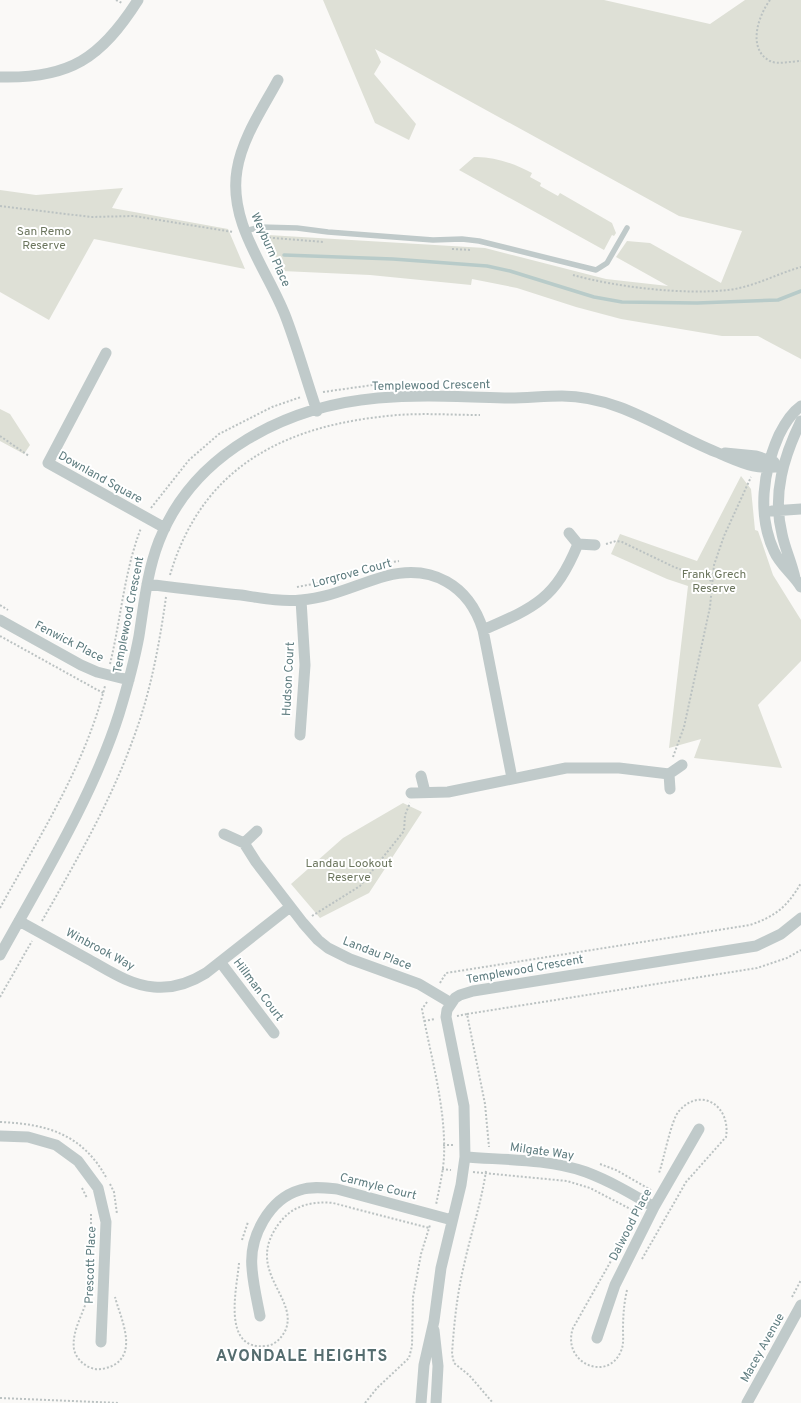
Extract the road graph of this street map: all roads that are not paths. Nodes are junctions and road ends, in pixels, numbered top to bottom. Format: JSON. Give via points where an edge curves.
{"nodes":[{"id":1,"x":138,"y":0,"type":"edge"},
{"id":2,"x":0,"y":77,"type":"edge"},
{"id":3,"x":278,"y":80,"type":"dead end"},
{"id":4,"x":627,"y":228,"type":"dead end"},
{"id":5,"x":246,"y":233,"type":"junction"},
{"id":6,"x":106,"y":353,"type":"dead end"},
{"id":7,"x":801,"y":406,"type":"edge"},
{"id":8,"x":317,"y":411,"type":"junction"},
{"id":9,"x":801,"y":421,"type":"edge"},
{"id":10,"x":768,"y":464,"type":"junction"},
{"id":11,"x":782,"y":466,"type":"junction"},
{"id":12,"x":801,"y":509,"type":"edge"},
{"id":13,"x":779,"y":510,"type":"junction"},
{"id":14,"x":765,"y":511,"type":"junction"},
{"id":15,"x":165,"y":528,"type":"junction"},
{"id":16,"x":569,"y":533,"type":"dead end"},
{"id":17,"x":578,"y":544,"type":"junction"},
{"id":18,"x":595,"y":545,"type":"road end"},
{"id":19,"x":798,"y":583,"type":"edge"},
{"id":20,"x":147,"y":584,"type":"junction"},
{"id":21,"x":301,"y":600,"type":"junction"},
{"id":22,"x":0,"y":620,"type":"edge"},
{"id":23,"x":483,"y":630,"type":"junction"},
{"id":24,"x":130,"y":680,"type":"junction"},
{"id":25,"x":300,"y":735,"type":"dead end"},
{"id":26,"x":682,"y":765,"type":"dead end"},
{"id":27,"x":669,"y":774,"type":"junction"},
{"id":28,"x":421,"y":776,"type":"dead end"},
{"id":29,"x":512,"y":778,"type":"junction"},
{"id":30,"x":670,"y":789,"type":"dead end"},
{"id":31,"x":425,"y":792,"type":"junction"},
{"id":32,"x":411,"y":793,"type":"road end"},
{"id":33,"x":257,"y":831,"type":"dead end"},
{"id":34,"x":224,"y":834,"type":"dead end"},
{"id":35,"x":244,"y":843,"type":"junction"},
{"id":36,"x":290,"y":907,"type":"junction"},
{"id":37,"x":801,"y":918,"type":"edge"},
{"id":38,"x":19,"y":921,"type":"junction"},
{"id":39,"x":0,"y":955,"type":"edge"},
{"id":40,"x":221,"y":962,"type":"junction"},
{"id":41,"x":451,"y":1003,"type":"junction"},
{"id":42,"x":274,"y":1033,"type":"dead end"},
{"id":43,"x":699,"y":1129,"type":"dead end"},
{"id":44,"x":0,"y":1136,"type":"edge"},
{"id":45,"x":465,"y":1157,"type":"junction"},
{"id":46,"x":649,"y":1204,"type":"junction"},
{"id":47,"x":452,"y":1220,"type":"junction"},
{"id":48,"x":801,"y":1305,"type":"edge"},
{"id":49,"x":260,"y":1316,"type":"dead end"},
{"id":50,"x":434,"y":1321,"type":"junction"},
{"id":51,"x":597,"y":1338,"type":"dead end"},
{"id":52,"x":101,"y":1342,"type":"dead end"},
{"id":53,"x":421,"y":1403,"type":"edge"},
{"id":54,"x":436,"y":1403,"type":"edge"},
{"id":55,"x":747,"y":1403,"type":"edge"}],
"edges":[{"from":1,"to":2,"type":"street","via":[[109,41],[86,59],[59,72],[26,78]]},
{"from":3,"to":5,"type":"street","name":"Weyburn Place","via":[[247,137],[237,170],[237,200]]},
{"from":4,"to":5,"type":"lane","via":[[607,263],[596,270],[475,241],[433,240],[297,228],[264,227]]},
{"from":5,"to":8,"type":"street","name":"Weyburn Place","via":[[286,316]]},
{"from":6,"to":15,"type":"street","name":"Downland Square","via":[[48,464]]},
{"from":7,"to":10,"type":"street","via":[[786,424]]},
{"from":8,"to":10,"type":"street","name":"Templewood Crescent","via":[[340,404],[378,398],[570,396],[624,409],[697,446],[740,463]]},
{"from":8,"to":15,"type":"street","name":"Templewood Crescent","via":[[279,421],[244,439],[198,479]]},
{"from":9,"to":11,"type":"street"},
{"from":10,"to":11,"type":"street","name":"Templewood Crescent"},
{"from":10,"to":14,"type":"street","via":[[764,487]]},
{"from":11,"to":13,"type":"street"},
{"from":12,"to":13,"type":"street"},
{"from":13,"to":14,"type":"street"},
{"from":13,"to":19,"type":"street","via":[[782,533]]},
{"from":14,"to":19,"type":"street","via":[[768,534],[774,552]]},
{"from":15,"to":20,"type":"street","name":"Templewood Crescent","via":[[154,555]]},
{"from":16,"to":17,"type":"street"},
{"from":17,"to":18,"type":"street"},
{"from":17,"to":23,"type":"street","via":[[566,570],[548,594],[524,612]]},
{"from":20,"to":21,"type":"street","name":"Lorgrove Court"},
{"from":20,"to":24,"type":"street","name":"Templewood Crescent"},
{"from":21,"to":23,"type":"street","name":"Lorgrove Court","via":[[339,593],[392,575],[429,575],[448,582],[464,594],[475,608]]},
{"from":21,"to":25,"type":"street","name":"Hudson Court","via":[[305,665]]},
{"from":22,"to":24,"type":"street","name":"Fenwick Place","via":[[81,665],[97,672]]},
{"from":23,"to":29,"type":"street","name":"Lorgrove Court"},
{"from":24,"to":38,"type":"street","name":"Templewood Crescent","via":[[96,773]]},
{"from":26,"to":27,"type":"street"},
{"from":27,"to":29,"type":"street","via":[[584,767]]},
{"from":27,"to":30,"type":"street"},
{"from":28,"to":31,"type":"street"},
{"from":29,"to":31,"type":"street","via":[[448,792]]},
{"from":31,"to":32,"type":"street"},
{"from":33,"to":35,"type":"street"},
{"from":34,"to":35,"type":"street"},
{"from":35,"to":36,"type":"street","name":"Landau Place"},
{"from":36,"to":40,"type":"street","name":"Winbrook Way"},
{"from":36,"to":41,"type":"street","name":"Landau Place","via":[[318,940],[338,954],[404,977]]},
{"from":37,"to":41,"type":"street","name":"Templewood Crescent","via":[[781,934],[756,946],[473,991],[460,995]]},
{"from":38,"to":39,"type":"street","name":"Templewood Crescent"},
{"from":38,"to":40,"type":"street","name":"Winbrook Way","via":[[127,980],[154,987],[180,986],[192,982]]},
{"from":40,"to":42,"type":"street","name":"Hillman Court"},
{"from":41,"to":45,"type":"street","via":[[446,1017],[464,1106]]},
{"from":43,"to":46,"type":"street","name":"Dalwood Place"},
{"from":44,"to":52,"type":"street","name":"Prescott Place","via":[[28,1137],[56,1145],[78,1161],[98,1188],[106,1222]]},
{"from":45,"to":46,"type":"street","name":"Milgate Way","via":[[549,1164],[585,1172],[616,1185]]},
{"from":45,"to":47,"type":"street"},
{"from":46,"to":51,"type":"street","name":"Dalwood Place","via":[[615,1285]]},
{"from":47,"to":49,"type":"street","name":"Carmyle Court","via":[[337,1189],[318,1187],[300,1190],[286,1197],[263,1219],[257,1234],[252,1251],[252,1267]]},
{"from":47,"to":50,"type":"street","via":[[441,1268]]},
{"from":48,"to":55,"type":"street","name":"Macey Avenue"},
{"from":50,"to":53,"type":"street","via":[[424,1365]]},
{"from":50,"to":54,"type":"street","via":[[438,1366]]}]}
